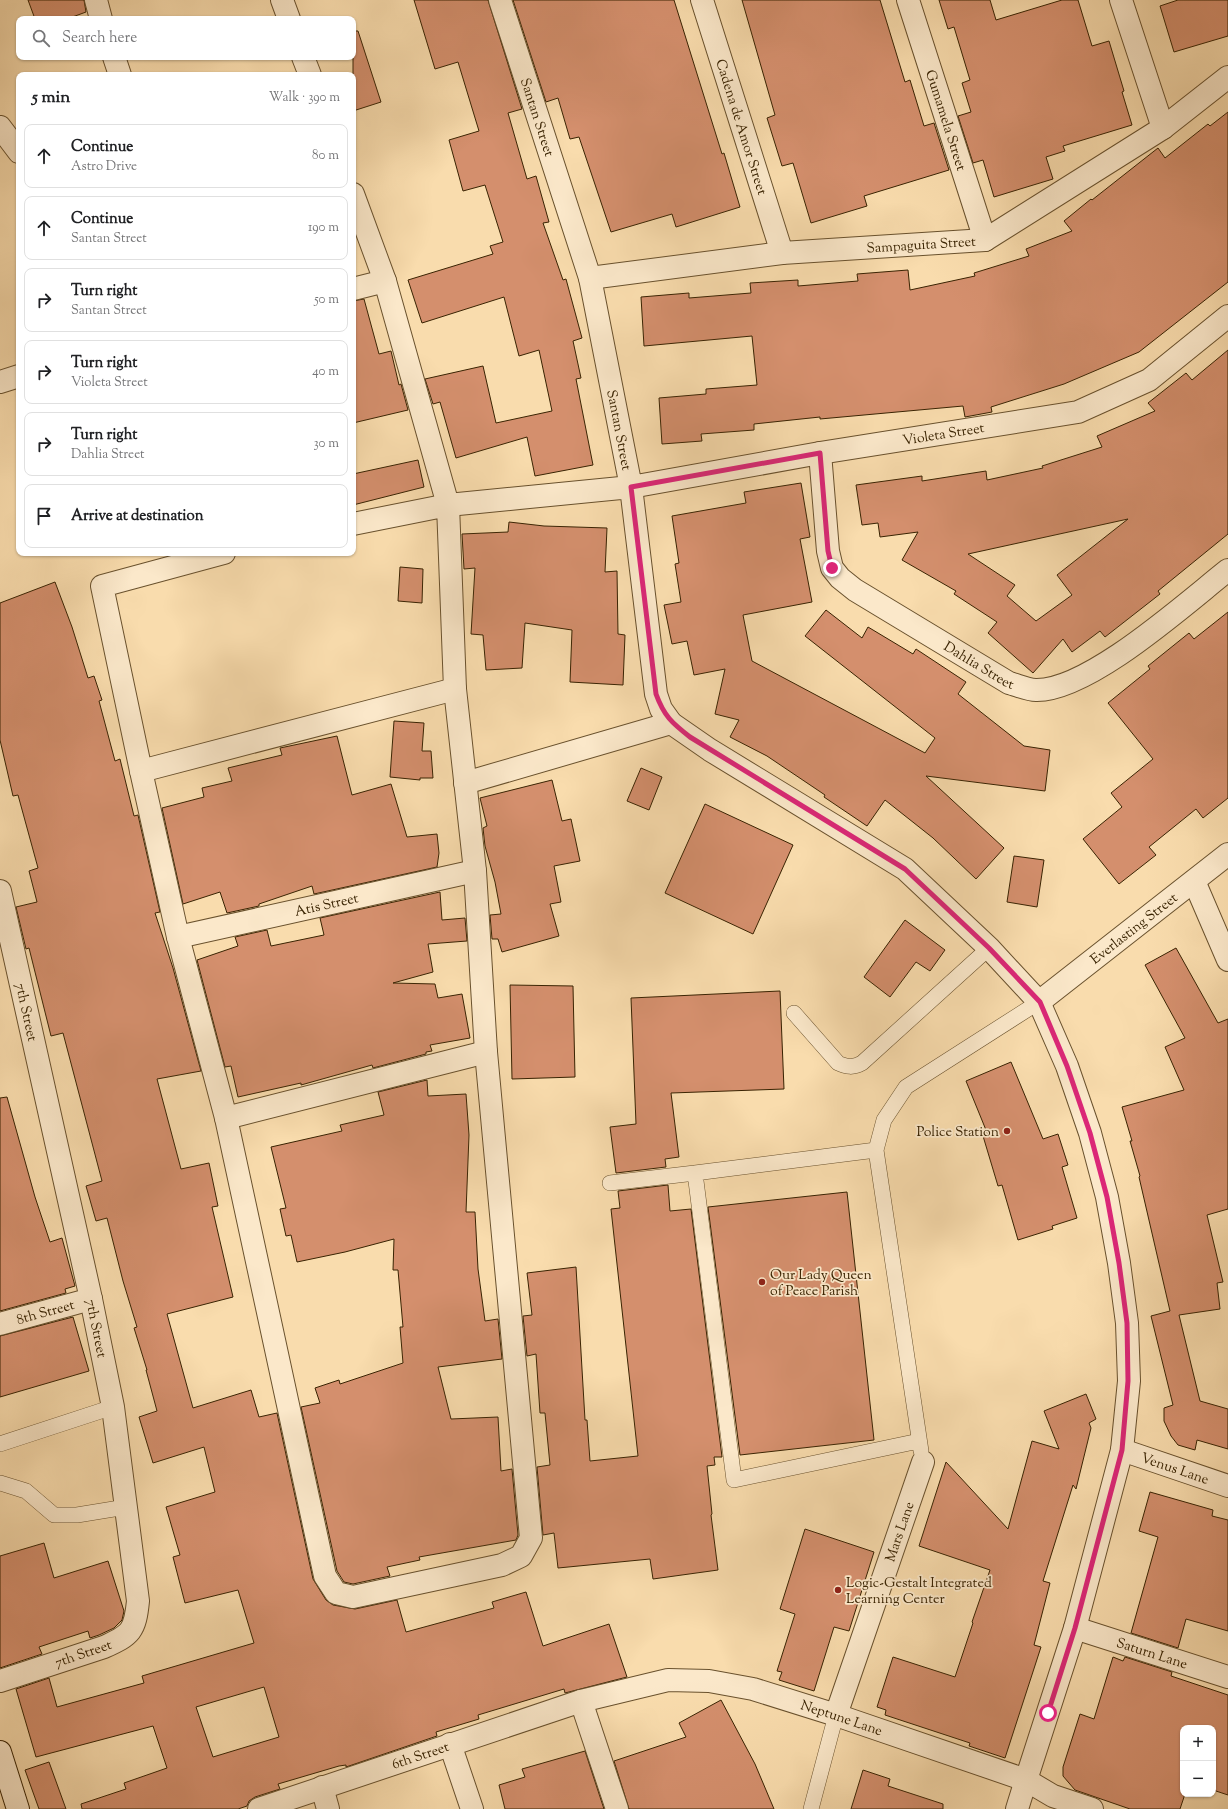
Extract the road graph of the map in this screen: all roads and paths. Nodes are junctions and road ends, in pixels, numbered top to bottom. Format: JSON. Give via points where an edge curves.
{"nodes":[{"id":1,"x":96,"y":0,"type":"edge"},
{"id":2,"x":282,"y":0,"type":"edge"},
{"id":3,"x":500,"y":0,"type":"edge"},
{"id":4,"x":702,"y":0,"type":"edge"},
{"id":5,"x":908,"y":0,"type":"edge"},
{"id":6,"x":1121,"y":0,"type":"edge"},
{"id":7,"x":100,"y":16,"type":"edge"},
{"id":8,"x":288,"y":16,"type":"edge"},
{"id":9,"x":115,"y":60,"type":"edge"},
{"id":10,"x":304,"y":60,"type":"edge"},
{"id":11,"x":119,"y":72,"type":"edge"},
{"id":12,"x":309,"y":72,"type":"edge"},
{"id":13,"x":1228,"y":77,"type":"edge"},
{"id":14,"x":0,"y":127,"type":"edge"},
{"id":15,"x":1163,"y":128,"type":"junction"},
{"id":16,"x":16,"y":148,"type":"edge"},
{"id":17,"x":356,"y":202,"type":"edge"},
{"id":18,"x":985,"y":240,"type":"junction"},
{"id":19,"x":782,"y":254,"type":"junction"},
{"id":20,"x":590,"y":278,"type":"junction"},
{"id":21,"x":385,"y":281,"type":"junction"},
{"id":22,"x":356,"y":288,"type":"edge"},
{"id":23,"x":1228,"y":316,"type":"edge"},
{"id":24,"x":16,"y":377,"type":"edge"},
{"id":25,"x":0,"y":382,"type":"edge"},
{"id":26,"x":820,"y":453,"type":"junction"},
{"id":27,"x":631,"y":487,"type":"junction"},
{"id":28,"x":448,"y":505,"type":"junction"},
{"id":29,"x":356,"y":523,"type":"edge"},
{"id":30,"x":213,"y":556,"type":"edge"},
{"id":31,"x":1228,"y":570,"type":"edge"},
{"id":32,"x":455,"y":689,"type":"junction"},
{"id":33,"x":671,"y":723,"type":"junction"},
{"id":34,"x":141,"y":771,"type":"junction"},
{"id":35,"x":465,"y":783,"type":"junction"},
{"id":36,"x":1228,"y":854,"type":"edge"},
{"id":37,"x":475,"y":871,"type":"junction"},
{"id":38,"x":1194,"y":880,"type":"junction"},
{"id":39,"x":0,"y":891,"type":"edge"},
{"id":40,"x":178,"y":937,"type":"junction"},
{"id":41,"x":989,"y":948,"type":"junction"},
{"id":42,"x":1228,"y":960,"type":"edge"},
{"id":43,"x":1040,"y":1002,"type":"junction"},
{"id":44,"x":794,"y":1013,"type":"dead end"},
{"id":45,"x":486,"y":1052,"type":"junction"},
{"id":46,"x":226,"y":1118,"type":"junction"},
{"id":47,"x":876,"y":1150,"type":"junction"},
{"id":48,"x":695,"y":1173,"type":"junction"},
{"id":49,"x":610,"y":1183,"type":"dead end"},
{"id":50,"x":91,"y":1299,"type":"junction"},
{"id":51,"x":0,"y":1324,"type":"edge"},
{"id":52,"x":113,"y":1407,"type":"junction"},
{"id":53,"x":919,"y":1441,"type":"junction"},
{"id":54,"x":0,"y":1444,"type":"edge"},
{"id":55,"x":1122,"y":1450,"type":"junction"},
{"id":56,"x":923,"y":1462,"type":"joint"},
{"id":57,"x":0,"y":1483,"type":"edge"},
{"id":58,"x":1228,"y":1486,"type":"edge"},
{"id":59,"x":126,"y":1507,"type":"junction"},
{"id":60,"x":1075,"y":1628,"type":"junction"},
{"id":61,"x":1228,"y":1677,"type":"edge"},
{"id":62,"x":0,"y":1681,"type":"edge"},
{"id":63,"x":581,"y":1701,"type":"junction"},
{"id":64,"x":836,"y":1715,"type":"junction"},
{"id":65,"x":450,"y":1744,"type":"junction"},
{"id":66,"x":0,"y":1752,"type":"edge"},
{"id":67,"x":1026,"y":1780,"type":"junction"},
{"id":68,"x":322,"y":1787,"type":"junction"},
{"id":69,"x":18,"y":1809,"type":"edge"},
{"id":70,"x":259,"y":1809,"type":"edge"},
{"id":71,"x":328,"y":1809,"type":"edge"},
{"id":72,"x":472,"y":1809,"type":"edge"},
{"id":73,"x":617,"y":1809,"type":"edge"},
{"id":74,"x":811,"y":1809,"type":"edge"},
{"id":75,"x":1017,"y":1809,"type":"edge"},
{"id":76,"x":1092,"y":1809,"type":"edge"}],
"edges":[{"from":1,"to":7,"type":"street"},
{"from":2,"to":8,"type":"street"},
{"from":3,"to":20,"type":"street","name":"Santan Street"},
{"from":4,"to":19,"type":"street","name":"Cadena de Amor Street"},
{"from":5,"to":18,"type":"street","name":"Gumamela Street"},
{"from":6,"to":15,"type":"street"},
{"from":9,"to":11,"type":"street"},
{"from":10,"to":12,"type":"street"},
{"from":13,"to":15,"type":"street","name":"Sampaguita Street"},
{"from":14,"to":16,"type":"street"},
{"from":15,"to":18,"type":"street","name":"Sampaguita Street"},
{"from":17,"to":21,"type":"street"},
{"from":18,"to":19,"type":"street","name":"Sampaguita Street"},
{"from":19,"to":20,"type":"street","name":"Sampaguita Street"},
{"from":20,"to":27,"type":"street","name":"Santan Street"},
{"from":21,"to":22,"type":"street"},
{"from":21,"to":28,"type":"street"},
{"from":23,"to":26,"type":"street","name":"Violeta Street","via":[[1149,380],[1078,412]]},
{"from":24,"to":25,"type":"street"},
{"from":26,"to":27,"type":"street","name":"Violeta Street"},
{"from":26,"to":31,"type":"street","name":"Dahlia Street","via":[[828,551],[832,568],[840,578],[855,590],[1009,683],[1036,690],[1060,686],[1090,673],[1129,648]]},
{"from":27,"to":28,"type":"street","name":"Violeta Street"},
{"from":27,"to":33,"type":"street","name":"Santan Street","via":[[656,694],[661,710]]},
{"from":28,"to":29,"type":"street","name":"Violeta Street"},
{"from":28,"to":32,"type":"street"},
{"from":30,"to":34,"type":"street","via":[[102,586]]},
{"from":32,"to":34,"type":"street"},
{"from":32,"to":35,"type":"street"},
{"from":33,"to":35,"type":"street"},
{"from":33,"to":41,"type":"street","name":"Santan Street","via":[[710,750],[905,869]]},
{"from":34,"to":40,"type":"street"},
{"from":35,"to":37,"type":"street"},
{"from":36,"to":38,"type":"street","name":"Everlasting Street"},
{"from":37,"to":40,"type":"street","name":"Atis Street"},
{"from":37,"to":45,"type":"street"},
{"from":38,"to":42,"type":"street"},
{"from":38,"to":43,"type":"street","name":"Everlasting Street"},
{"from":39,"to":50,"type":"street","name":"7th Street"},
{"from":40,"to":46,"type":"street"},
{"from":41,"to":43,"type":"street","name":"Santan Street"},
{"from":41,"to":44,"type":"lane","via":[[855,1067],[838,1063]]},
{"from":43,"to":47,"type":"lane","via":[[906,1087],[884,1120]]},
{"from":43,"to":55,"type":"street","name":"Santan Street","via":[[1090,1133],[1107,1197],[1127,1323],[1128,1381]]},
{"from":45,"to":46,"type":"street"},
{"from":45,"to":46,"type":"street","via":[[532,1538],[521,1556],[502,1565],[353,1597],[336,1593],[325,1576]]},
{"from":47,"to":48,"type":"lane"},
{"from":47,"to":53,"type":"lane"},
{"from":48,"to":49,"type":"lane"},
{"from":48,"to":53,"type":"lane","via":[[734,1480]]},
{"from":50,"to":51,"type":"street","name":"8th Street"},
{"from":50,"to":52,"type":"street","name":"7th Street"},
{"from":52,"to":54,"type":"lane"},
{"from":52,"to":59,"type":"street","name":"7th Street"},
{"from":53,"to":56,"type":"lane"},
{"from":55,"to":58,"type":"street","name":"Venus Lane"},
{"from":55,"to":60,"type":"street","name":"Santan Street"},
{"from":56,"to":64,"type":"street","name":"Mars Lane"},
{"from":57,"to":59,"type":"lane","via":[[26,1491],[54,1515],[77,1515]]},
{"from":59,"to":62,"type":"street","name":"7th Street","via":[[138,1601],[132,1631],[104,1647]]},
{"from":60,"to":61,"type":"street","name":"Saturn Lane"},
{"from":60,"to":67,"type":"street","name":"Santan Street"},
{"from":63,"to":64,"type":"street","name":"Neptune Lane","via":[[668,1680],[709,1681],[753,1689]]},
{"from":63,"to":65,"type":"street","name":"6th Street"},
{"from":63,"to":73,"type":"street"},
{"from":64,"to":67,"type":"street","name":"Neptune Lane"},
{"from":64,"to":74,"type":"lane"},
{"from":65,"to":68,"type":"street","name":"6th Street"},
{"from":65,"to":72,"type":"street"},
{"from":66,"to":69,"type":"street"},
{"from":67,"to":75,"type":"street","name":"Santan Street"},
{"from":67,"to":76,"type":"street","name":"Neptune Lane","via":[[1053,1796]]},
{"from":68,"to":70,"type":"street","name":"6th Street"},
{"from":68,"to":71,"type":"street"}]}
